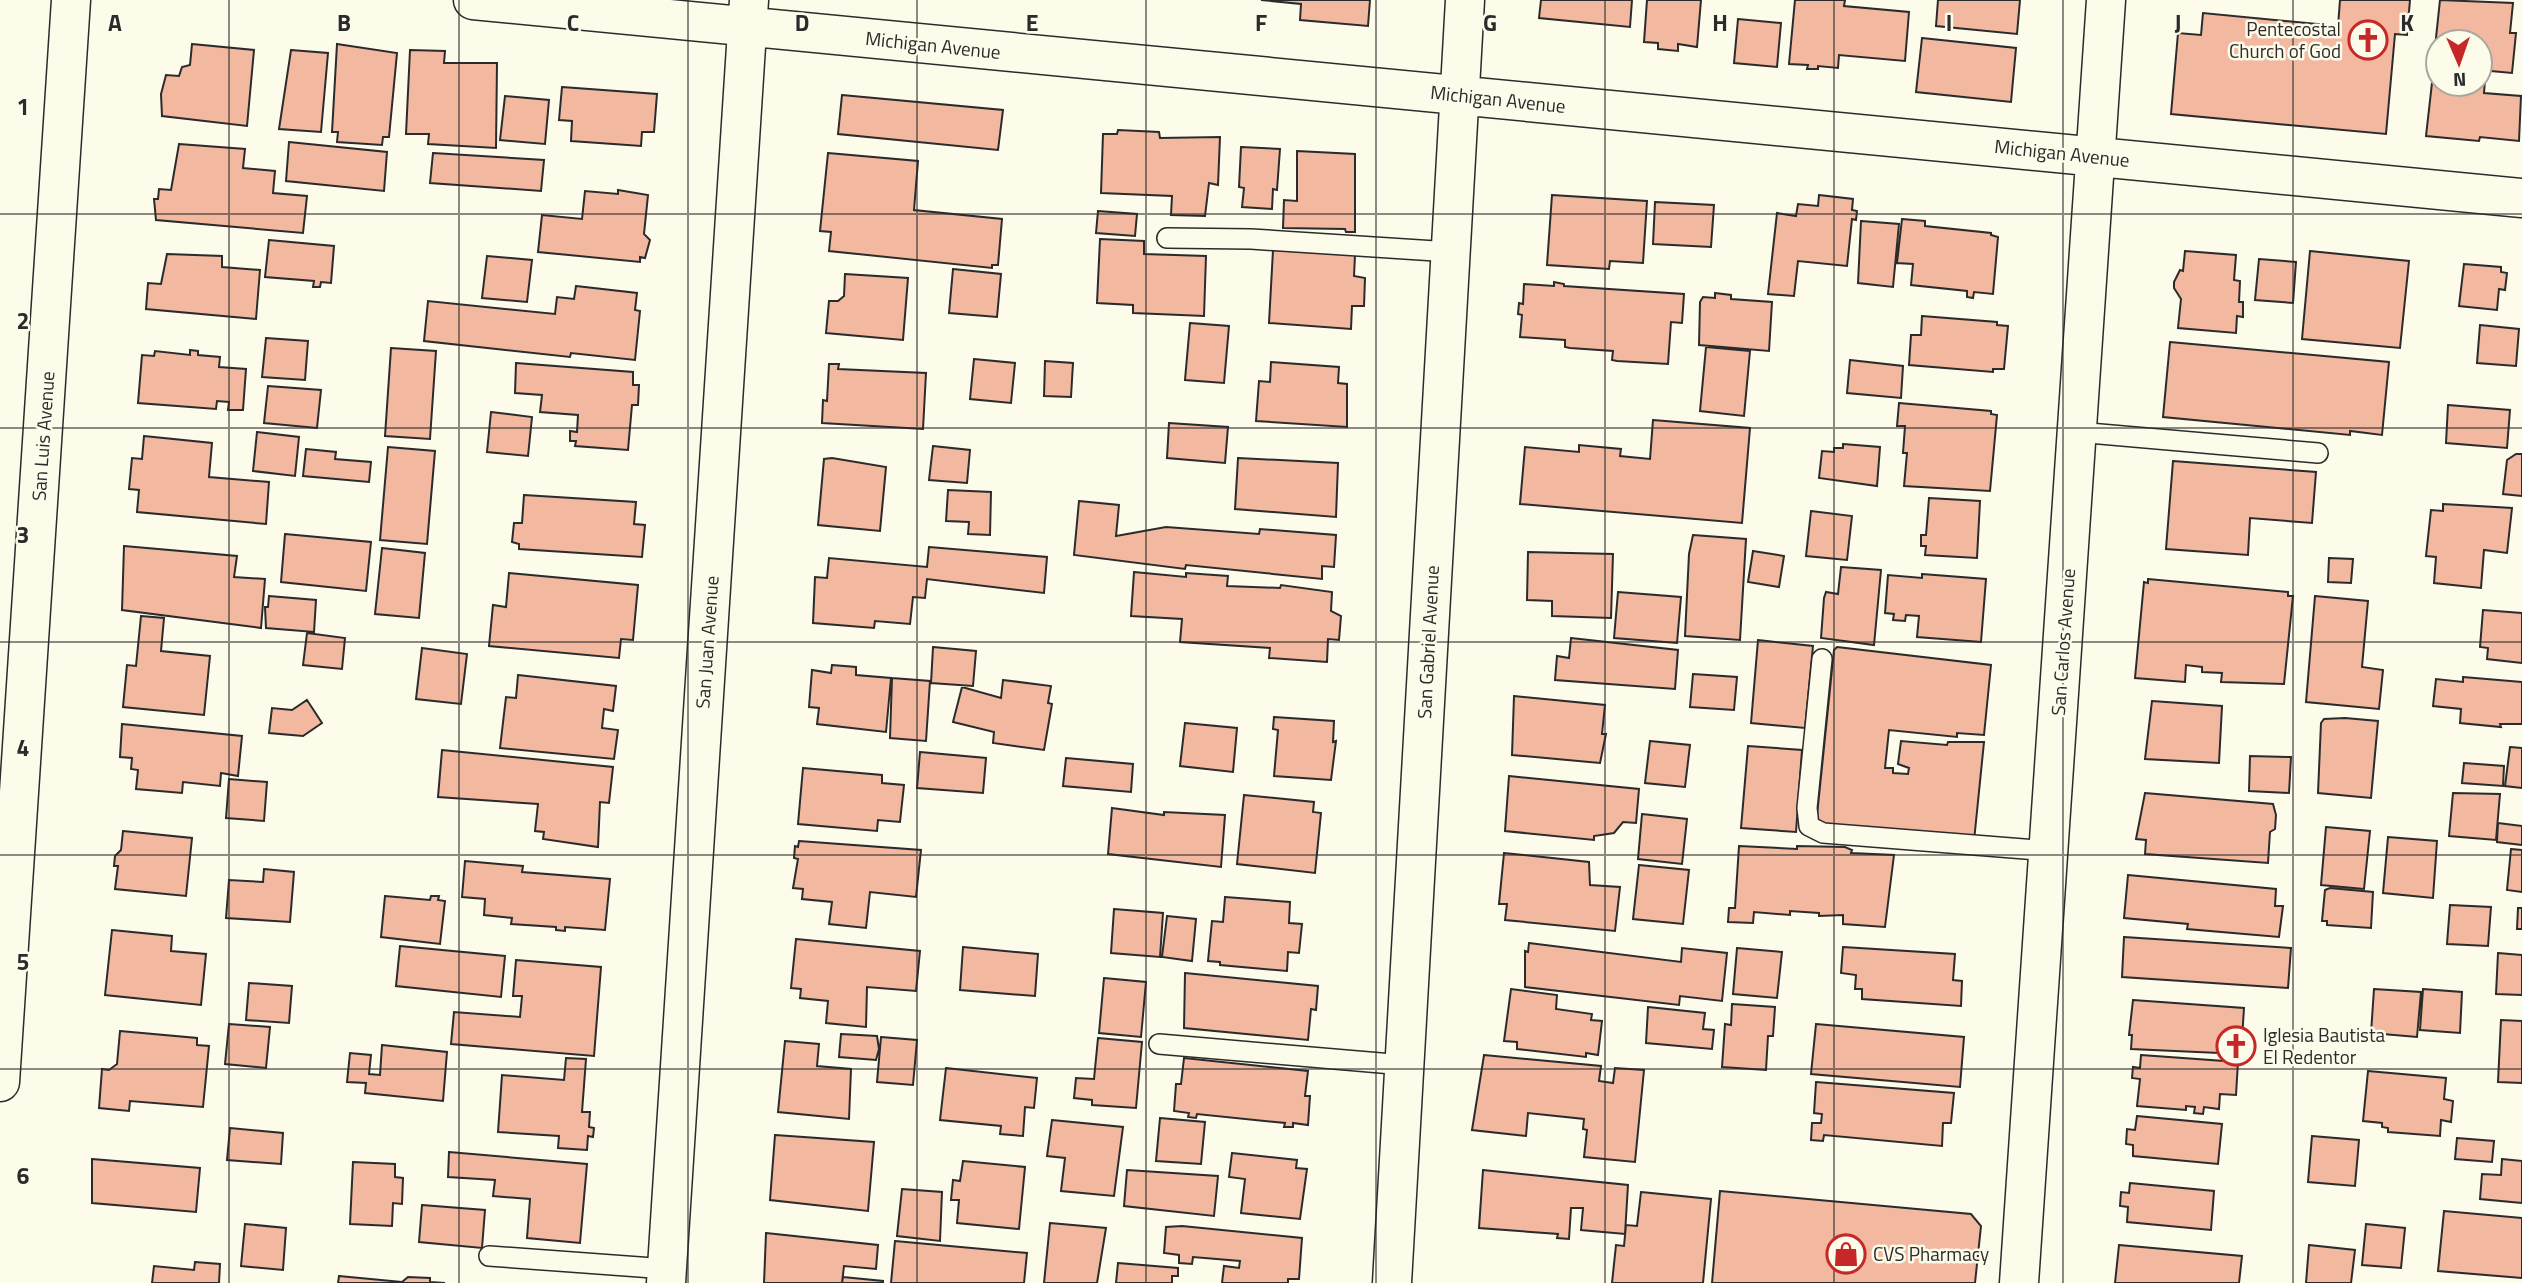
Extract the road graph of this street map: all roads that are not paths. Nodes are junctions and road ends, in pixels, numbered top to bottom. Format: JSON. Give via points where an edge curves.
{"nodes":[{"id":1,"x":71,"y":0,"type":"edge"},
{"id":2,"x":473,"y":0,"type":"edge"},
{"id":3,"x":1465,"y":0,"type":"edge"},
{"id":4,"x":2106,"y":0,"type":"edge"},
{"id":5,"x":748,"y":13,"type":"edge"},
{"id":6,"x":1459,"y":95,"type":"junction"},
{"id":7,"x":2096,"y":157,"type":"junction"},
{"id":8,"x":2522,"y":198,"type":"edge"},
{"id":9,"x":1167,"y":238,"type":"dead end"},
{"id":10,"x":1451,"y":252,"type":"junction"},
{"id":11,"x":2077,"y":432,"type":"junction"},
{"id":12,"x":2318,"y":453,"type":"dead end"},
{"id":13,"x":1822,"y":659,"type":"dead end"},
{"id":14,"x":2049,"y":851,"type":"junction"},
{"id":15,"x":1159,"y":1044,"type":"dead end"},
{"id":16,"x":1404,"y":1065,"type":"junction"},
{"id":17,"x":0,"y":1082,"type":"edge"},
{"id":18,"x":489,"y":1256,"type":"dead end"},
{"id":19,"x":667,"y":1276,"type":"edge"},
{"id":20,"x":1392,"y":1283,"type":"edge"},
{"id":21,"x":2019,"y":1283,"type":"edge"}],
"edges":[{"from":1,"to":17,"type":"street","name":"San Luis Avenue"},
{"from":2,"to":5,"type":"street","name":"Michigan Avenue"},
{"from":3,"to":6,"type":"street","name":"San Gabriel Avenue"},
{"from":4,"to":7,"type":"street","name":"San Carlos Avenue"},
{"from":5,"to":6,"type":"street","name":"Michigan Avenue"},
{"from":5,"to":19,"type":"street","name":"San Juan Avenue"},
{"from":6,"to":7,"type":"street","name":"Michigan Avenue"},
{"from":6,"to":10,"type":"street","name":"San Gabriel Avenue"},
{"from":7,"to":8,"type":"street","name":"Michigan Avenue"},
{"from":7,"to":11,"type":"street","name":"San Carlos Avenue"},
{"from":9,"to":10,"type":"lane"},
{"from":10,"to":16,"type":"street","name":"San Gabriel Avenue"},
{"from":11,"to":12,"type":"lane"},
{"from":11,"to":14,"type":"street","name":"San Carlos Avenue"},
{"from":13,"to":14,"type":"lane","via":[[1809,826],[1823,833]]},
{"from":14,"to":21,"type":"street","name":"San Carlos Avenue"},
{"from":15,"to":16,"type":"lane"},
{"from":16,"to":20,"type":"street","name":"San Gabriel Avenue"},
{"from":18,"to":19,"type":"lane"}]}
